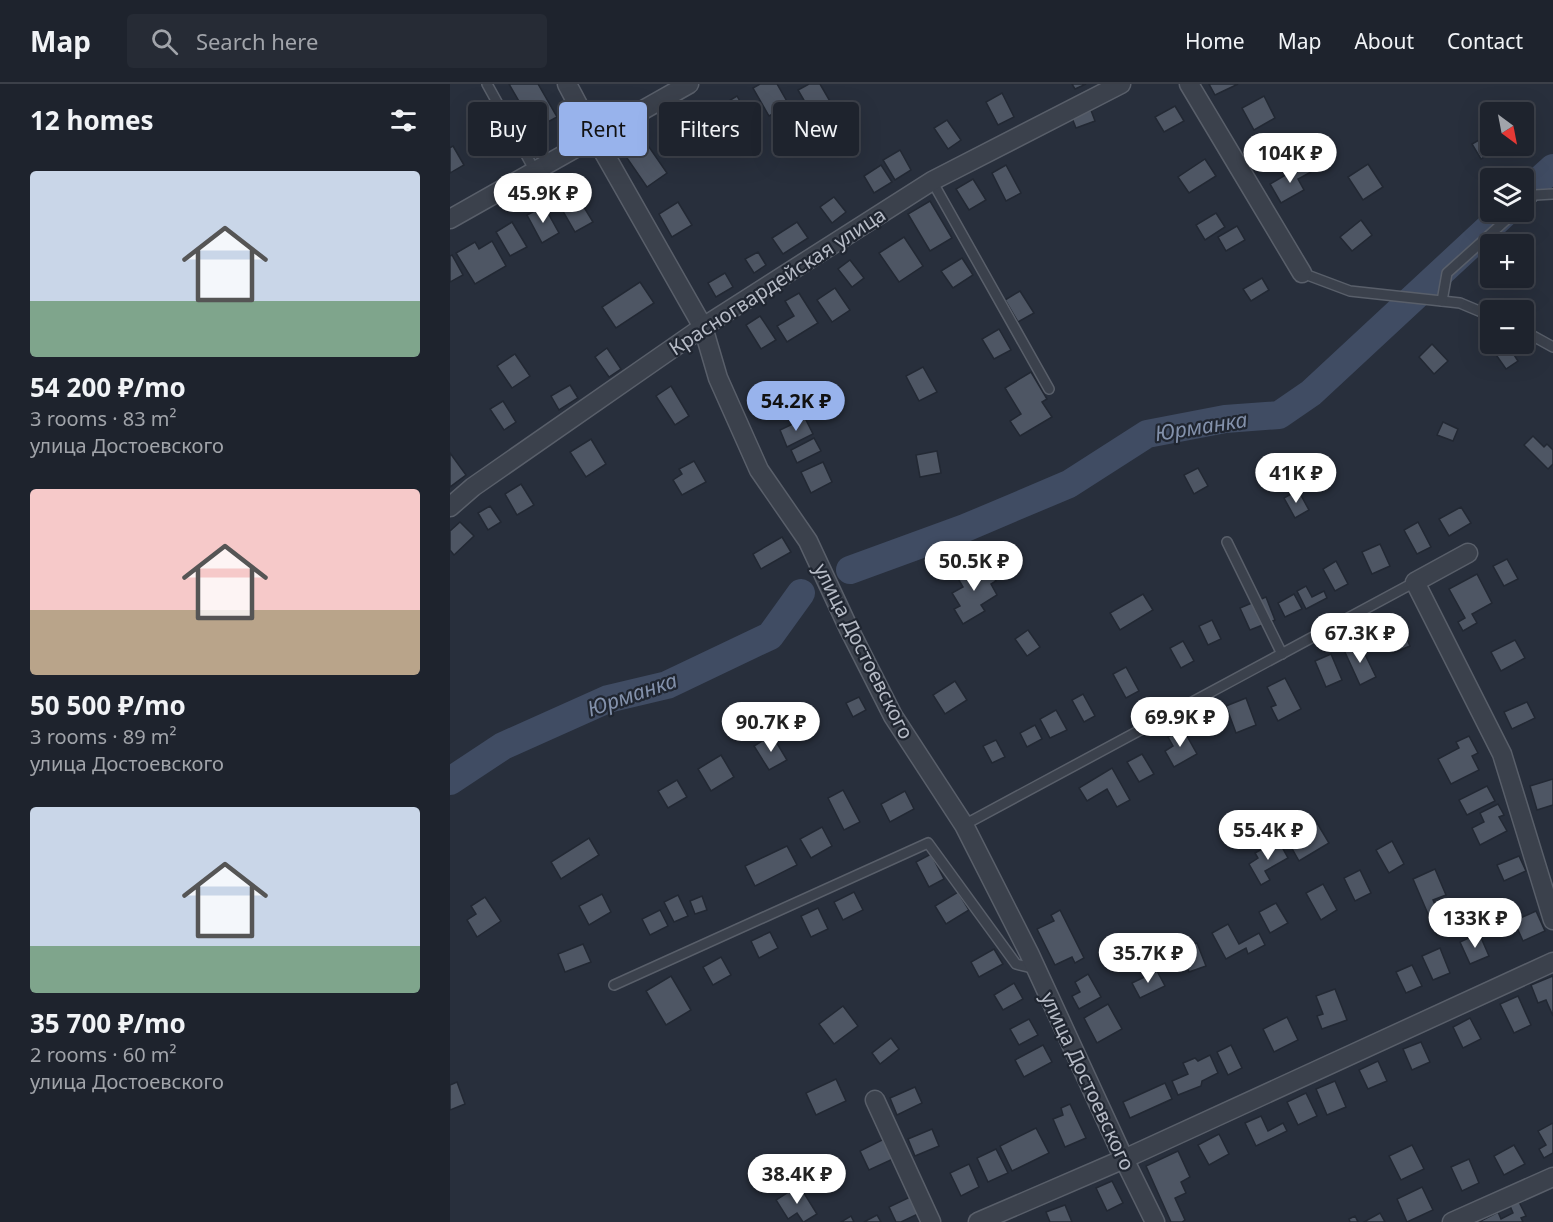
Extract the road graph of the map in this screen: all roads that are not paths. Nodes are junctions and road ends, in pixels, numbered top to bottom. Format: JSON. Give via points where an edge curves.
{"nodes":[{"id":1,"x":487,"y":84,"type":"edge"},
{"id":2,"x":567,"y":84,"type":"edge"},
{"id":3,"x":689,"y":84,"type":"edge"},
{"id":4,"x":1121,"y":84,"type":"edge"},
{"id":5,"x":1189,"y":84,"type":"edge"},
{"id":6,"x":577,"y":102,"type":"edge"},
{"id":7,"x":647,"y":108,"type":"edge"},
{"id":8,"x":561,"y":156,"type":"edge"},
{"id":9,"x":606,"y":156,"type":"edge"},
{"id":10,"x":535,"y":171,"type":"junction"},
{"id":11,"x":932,"y":181,"type":"junction"},
{"id":12,"x":1553,"y":194,"type":"edge"},
{"id":13,"x":1534,"y":195,"type":"edge"},
{"id":14,"x":450,"y":219,"type":"edge"},
{"id":15,"x":1504,"y":222,"type":"edge"},
{"id":16,"x":1302,"y":273,"type":"joint"},
{"id":17,"x":1437,"y":300,"type":"junction"},
{"id":18,"x":1480,"y":311,"type":"edge"},
{"id":19,"x":703,"y":327,"type":"junction"},
{"id":20,"x":1534,"y":337,"type":"edge"},
{"id":21,"x":1553,"y":347,"type":"edge"},
{"id":22,"x":1049,"y":389,"type":"dead end"},
{"id":23,"x":450,"y":507,"type":"edge"},
{"id":24,"x":1227,"y":542,"type":"dead end"},
{"id":25,"x":1468,"y":553,"type":"dead end"},
{"id":26,"x":1415,"y":582,"type":"junction"},
{"id":27,"x":1282,"y":654,"type":"junction"},
{"id":28,"x":964,"y":825,"type":"junction"},
{"id":29,"x":1553,"y":920,"type":"edge"},
{"id":30,"x":1553,"y":962,"type":"edge"},
{"id":31,"x":1036,"y":969,"type":"junction"},
{"id":32,"x":614,"y":985,"type":"dead end"},
{"id":33,"x":875,"y":1100,"type":"dead end"},
{"id":34,"x":1124,"y":1159,"type":"junction"},
{"id":35,"x":1553,"y":1177,"type":"edge"},
{"id":36,"x":931,"y":1222,"type":"edge"},
{"id":37,"x":978,"y":1222,"type":"edge"},
{"id":38,"x":1155,"y":1222,"type":"edge"},
{"id":39,"x":1452,"y":1222,"type":"edge"}],
"edges":[{"from":1,"to":10,"type":"lane"},
{"from":2,"to":6,"type":"street","name":"улица Достоевского"},
{"from":3,"to":7,"type":"street"},
{"from":4,"to":11,"type":"street","name":"Красногвардейская улица"},
{"from":5,"to":16,"type":"street"},
{"from":8,"to":10,"type":"street"},
{"from":9,"to":19,"type":"street","name":"улица Достоевского"},
{"from":10,"to":14,"type":"street"},
{"from":11,"to":19,"type":"street","name":"Красногвардейская улица"},
{"from":11,"to":22,"type":"lane"},
{"from":12,"to":13,"type":"lane"},
{"from":15,"to":17,"type":"lane","via":[[1447,273]]},
{"from":16,"to":17,"type":"lane","via":[[1350,291]]},
{"from":17,"to":18,"type":"lane"},
{"from":19,"to":23,"type":"street","name":"Красногвардейская улица"},
{"from":19,"to":28,"type":"street","name":"улица Достоевского","via":[[718,378],[759,470],[808,541],[893,716]]},
{"from":20,"to":21,"type":"lane"},
{"from":24,"to":27,"type":"lane"},
{"from":25,"to":26,"type":"street"},
{"from":26,"to":27,"type":"lane"},
{"from":26,"to":29,"type":"street","via":[[1502,754]]},
{"from":27,"to":28,"type":"lane"},
{"from":28,"to":31,"type":"street","name":"улица Достоевского"},
{"from":30,"to":34,"type":"street"},
{"from":31,"to":32,"type":"lane","via":[[1016,963],[928,843]]},
{"from":31,"to":34,"type":"street","name":"улица Достоевского"},
{"from":33,"to":36,"type":"street"},
{"from":34,"to":37,"type":"street"},
{"from":34,"to":38,"type":"street","name":"улица Достоевского"},
{"from":35,"to":39,"type":"street"}]}
